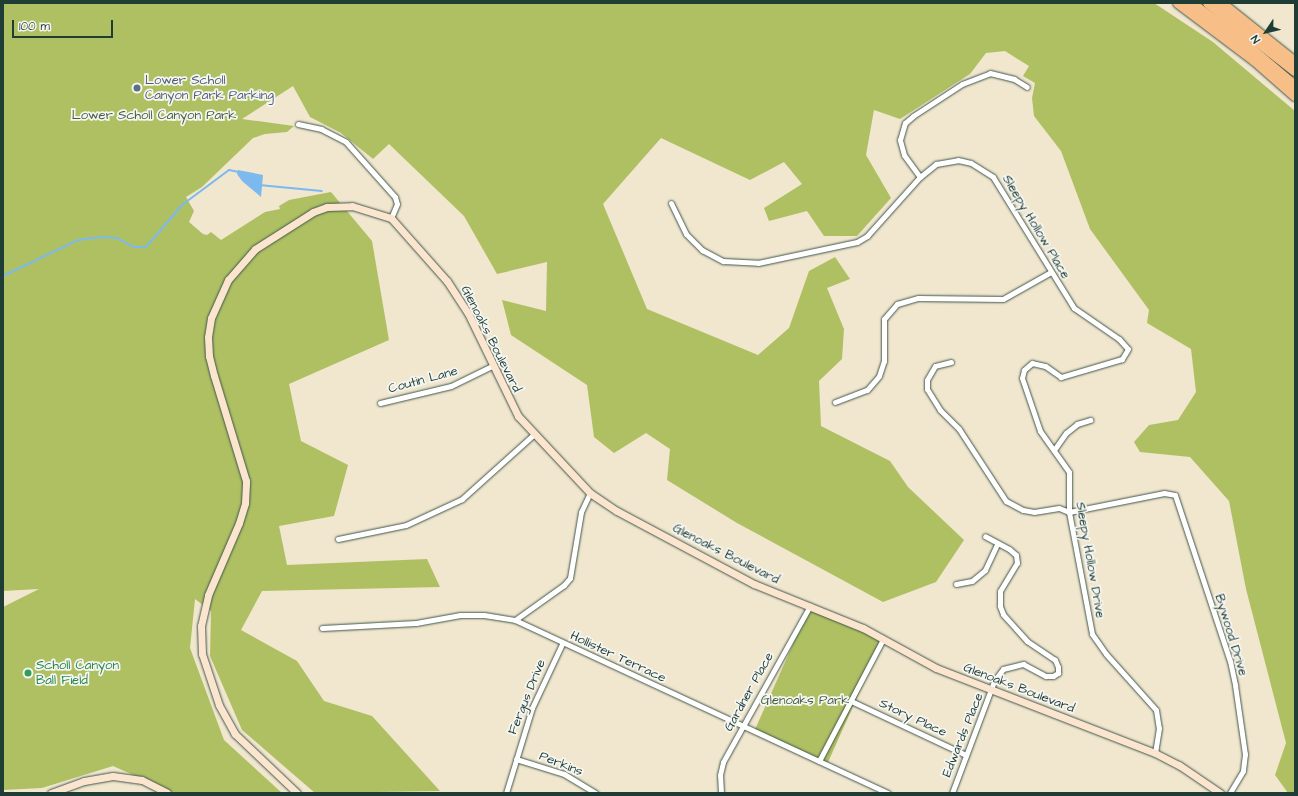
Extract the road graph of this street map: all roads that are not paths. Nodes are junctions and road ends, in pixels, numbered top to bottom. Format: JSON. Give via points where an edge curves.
{"nodes":[{"id":1,"x":1178,"y":3,"type":"edge"},
{"id":2,"x":1191,"y":3,"type":"edge"},
{"id":3,"x":1208,"y":3,"type":"edge"},
{"id":4,"x":1221,"y":3,"type":"edge"},
{"id":5,"x":1295,"y":62,"type":"edge"},
{"id":6,"x":1295,"y":71,"type":"edge"},
{"id":7,"x":1295,"y":86,"type":"edge"},
{"id":8,"x":1027,"y":87,"type":"dead end"},
{"id":9,"x":1295,"y":96,"type":"edge"},
{"id":10,"x":298,"y":124,"type":"dead end"},
{"id":11,"x":920,"y":177,"type":"junction"},
{"id":12,"x":671,"y":203,"type":"dead end"},
{"id":13,"x":391,"y":218,"type":"junction"},
{"id":14,"x":1051,"y":272,"type":"junction"},
{"id":15,"x":1122,"y":359,"type":"joint"},
{"id":16,"x":951,"y":362,"type":"dead end"},
{"id":17,"x":492,"y":366,"type":"junction"},
{"id":18,"x":835,"y":402,"type":"dead end"},
{"id":19,"x":380,"y":403,"type":"dead end"},
{"id":20,"x":1090,"y":420,"type":"dead end"},
{"id":21,"x":533,"y":435,"type":"junction"},
{"id":22,"x":1054,"y":450,"type":"junction"},
{"id":23,"x":590,"y":493,"type":"junction"},
{"id":24,"x":1069,"y":512,"type":"junction"},
{"id":25,"x":985,"y":536,"type":"dead end"},
{"id":26,"x":338,"y":539,"type":"dead end"},
{"id":27,"x":997,"y":544,"type":"junction"},
{"id":28,"x":956,"y":584,"type":"dead end"},
{"id":29,"x":810,"y":606,"type":"junction"},
{"id":30,"x":515,"y":620,"type":"junction"},
{"id":31,"x":322,"y":628,"type":"dead end"},
{"id":32,"x":883,"y":639,"type":"junction"},
{"id":33,"x":562,"y":644,"type":"junction"},
{"id":34,"x":993,"y":690,"type":"junction"},
{"id":35,"x":851,"y":701,"type":"junction"},
{"id":36,"x":742,"y":726,"type":"junction"},
{"id":37,"x":1155,"y":753,"type":"junction"},
{"id":38,"x":966,"y":755,"type":"junction"},
{"id":39,"x":516,"y":759,"type":"junction"},
{"id":40,"x":820,"y":761,"type":"junction"},
{"id":41,"x":51,"y":793,"type":"edge"},
{"id":42,"x":167,"y":793,"type":"edge"},
{"id":43,"x":296,"y":793,"type":"edge"},
{"id":44,"x":506,"y":793,"type":"edge"},
{"id":45,"x":596,"y":793,"type":"edge"},
{"id":46,"x":720,"y":793,"type":"edge"},
{"id":47,"x":888,"y":793,"type":"edge"},
{"id":48,"x":952,"y":793,"type":"edge"},
{"id":49,"x":1220,"y":793,"type":"edge"},
{"id":50,"x":1230,"y":793,"type":"edge"}],
"edges":[{"from":1,"to":9,"type":"highway","via":[[1255,61]]},
{"from":2,"to":7,"type":"highway","via":[[1236,36]]},
{"from":3,"to":6,"type":"highway"},
{"from":4,"to":5,"type":"highway"},
{"from":8,"to":11,"type":"street","via":[[1014,79],[990,74],[962,84],[913,116],[905,123],[900,140],[904,155]]},
{"from":10,"to":13,"type":"street","via":[[321,128],[346,142],[395,197],[398,204]]},
{"from":11,"to":12,"type":"street","name":"Sleepy Hollow Place","via":[[867,236],[857,242],[758,263],[723,261],[702,250],[686,234]]},
{"from":11,"to":14,"type":"street","name":"Sleepy Hollow Place","via":[[936,164],[958,160],[971,163],[993,177]]},
{"from":13,"to":17,"type":"street","name":"Glenoaks Boulevard","via":[[453,289]]},
{"from":13,"to":43,"type":"street","via":[[352,206],[327,207],[276,234],[255,249],[228,280],[211,318],[209,356],[246,481],[245,503],[239,523],[208,595],[201,626],[202,654],[219,705],[235,734]]},
{"from":14,"to":15,"type":"street","name":"Sleepy Hollow Place","via":[[1078,313],[1127,347],[1126,355]]},
{"from":14,"to":18,"type":"street","via":[[1003,299],[918,298],[897,304],[884,320],[884,361],[878,376],[867,390]]},
{"from":15,"to":22,"type":"street","name":"Sleepy Hollow Drive","via":[[1062,377],[1037,363],[1024,370],[1022,378],[1040,431]]},
{"from":16,"to":24,"type":"street","via":[[935,366],[927,380],[927,389],[940,410],[959,429],[1006,500],[1023,510],[1034,512],[1059,508]]},
{"from":17,"to":19,"type":"street","name":"Coutin Lane","via":[[451,386]]},
{"from":17,"to":21,"type":"street","name":"Glenoaks Boulevard","via":[[509,401]]},
{"from":20,"to":22,"type":"street","via":[[1077,424],[1066,433]]},
{"from":21,"to":23,"type":"street","name":"Glenoaks Boulevard"},
{"from":21,"to":26,"type":"street","via":[[462,499],[406,525]]},
{"from":22,"to":24,"type":"street","name":"Sleepy Hollow Drive","via":[[1066,464],[1069,472]]},
{"from":23,"to":29,"type":"street","name":"Glenoaks Boulevard","via":[[617,511],[721,567]]},
{"from":23,"to":30,"type":"street","via":[[581,512],[574,568],[570,578]]},
{"from":24,"to":37,"type":"street","name":"Sleepy Hollow Drive","via":[[1092,634],[1106,654],[1156,710],[1159,728]]},
{"from":24,"to":50,"type":"street","name":"Bywood Drive","via":[[1164,493],[1171,493],[1176,498],[1230,661],[1235,685],[1245,754],[1243,771]]},
{"from":25,"to":27,"type":"street","name":"Edwards Place"},
{"from":27,"to":28,"type":"street","via":[[985,570],[972,581]]},
{"from":27,"to":34,"type":"street","name":"Edwards Place","via":[[1009,549],[1016,556],[1017,563],[1000,591],[1003,614],[1026,641],[1055,660],[1058,673],[1046,676],[1023,664],[1009,666],[1003,669],[994,681]]},
{"from":29,"to":32,"type":"street","name":"Glenoaks Boulevard"},
{"from":29,"to":36,"type":"street","name":"Gardner Place"},
{"from":30,"to":31,"type":"street","name":"Hollister Terrace","via":[[484,615],[460,615],[416,623]]},
{"from":30,"to":33,"type":"street","name":"Hollister Terrace"},
{"from":32,"to":34,"type":"street","name":"Glenoaks Boulevard","via":[[936,668]]},
{"from":32,"to":35,"type":"street"},
{"from":33,"to":36,"type":"street","name":"Hollister Terrace"},
{"from":33,"to":39,"type":"street","name":"Fergus Drive","via":[[532,708]]},
{"from":34,"to":37,"type":"street","name":"Glenoaks Boulevard"},
{"from":34,"to":38,"type":"street","name":"Edwards Place"},
{"from":35,"to":38,"type":"street","name":"Story Place"},
{"from":35,"to":40,"type":"street"},
{"from":36,"to":40,"type":"street","name":"Hollister Terrace"},
{"from":36,"to":46,"type":"street","name":"Gardner Place","via":[[723,762]]},
{"from":37,"to":49,"type":"street","name":"Glenoaks Boulevard","via":[[1179,765]]},
{"from":38,"to":48,"type":"street","name":"Edwards Place"},
{"from":39,"to":44,"type":"street","name":"Fergus Drive"},
{"from":39,"to":45,"type":"street","name":"Perkins","via":[[564,774]]},
{"from":40,"to":47,"type":"street","name":"Hollister Terrace"},
{"from":41,"to":42,"type":"street","via":[[84,781],[113,776],[142,780]]}]}
